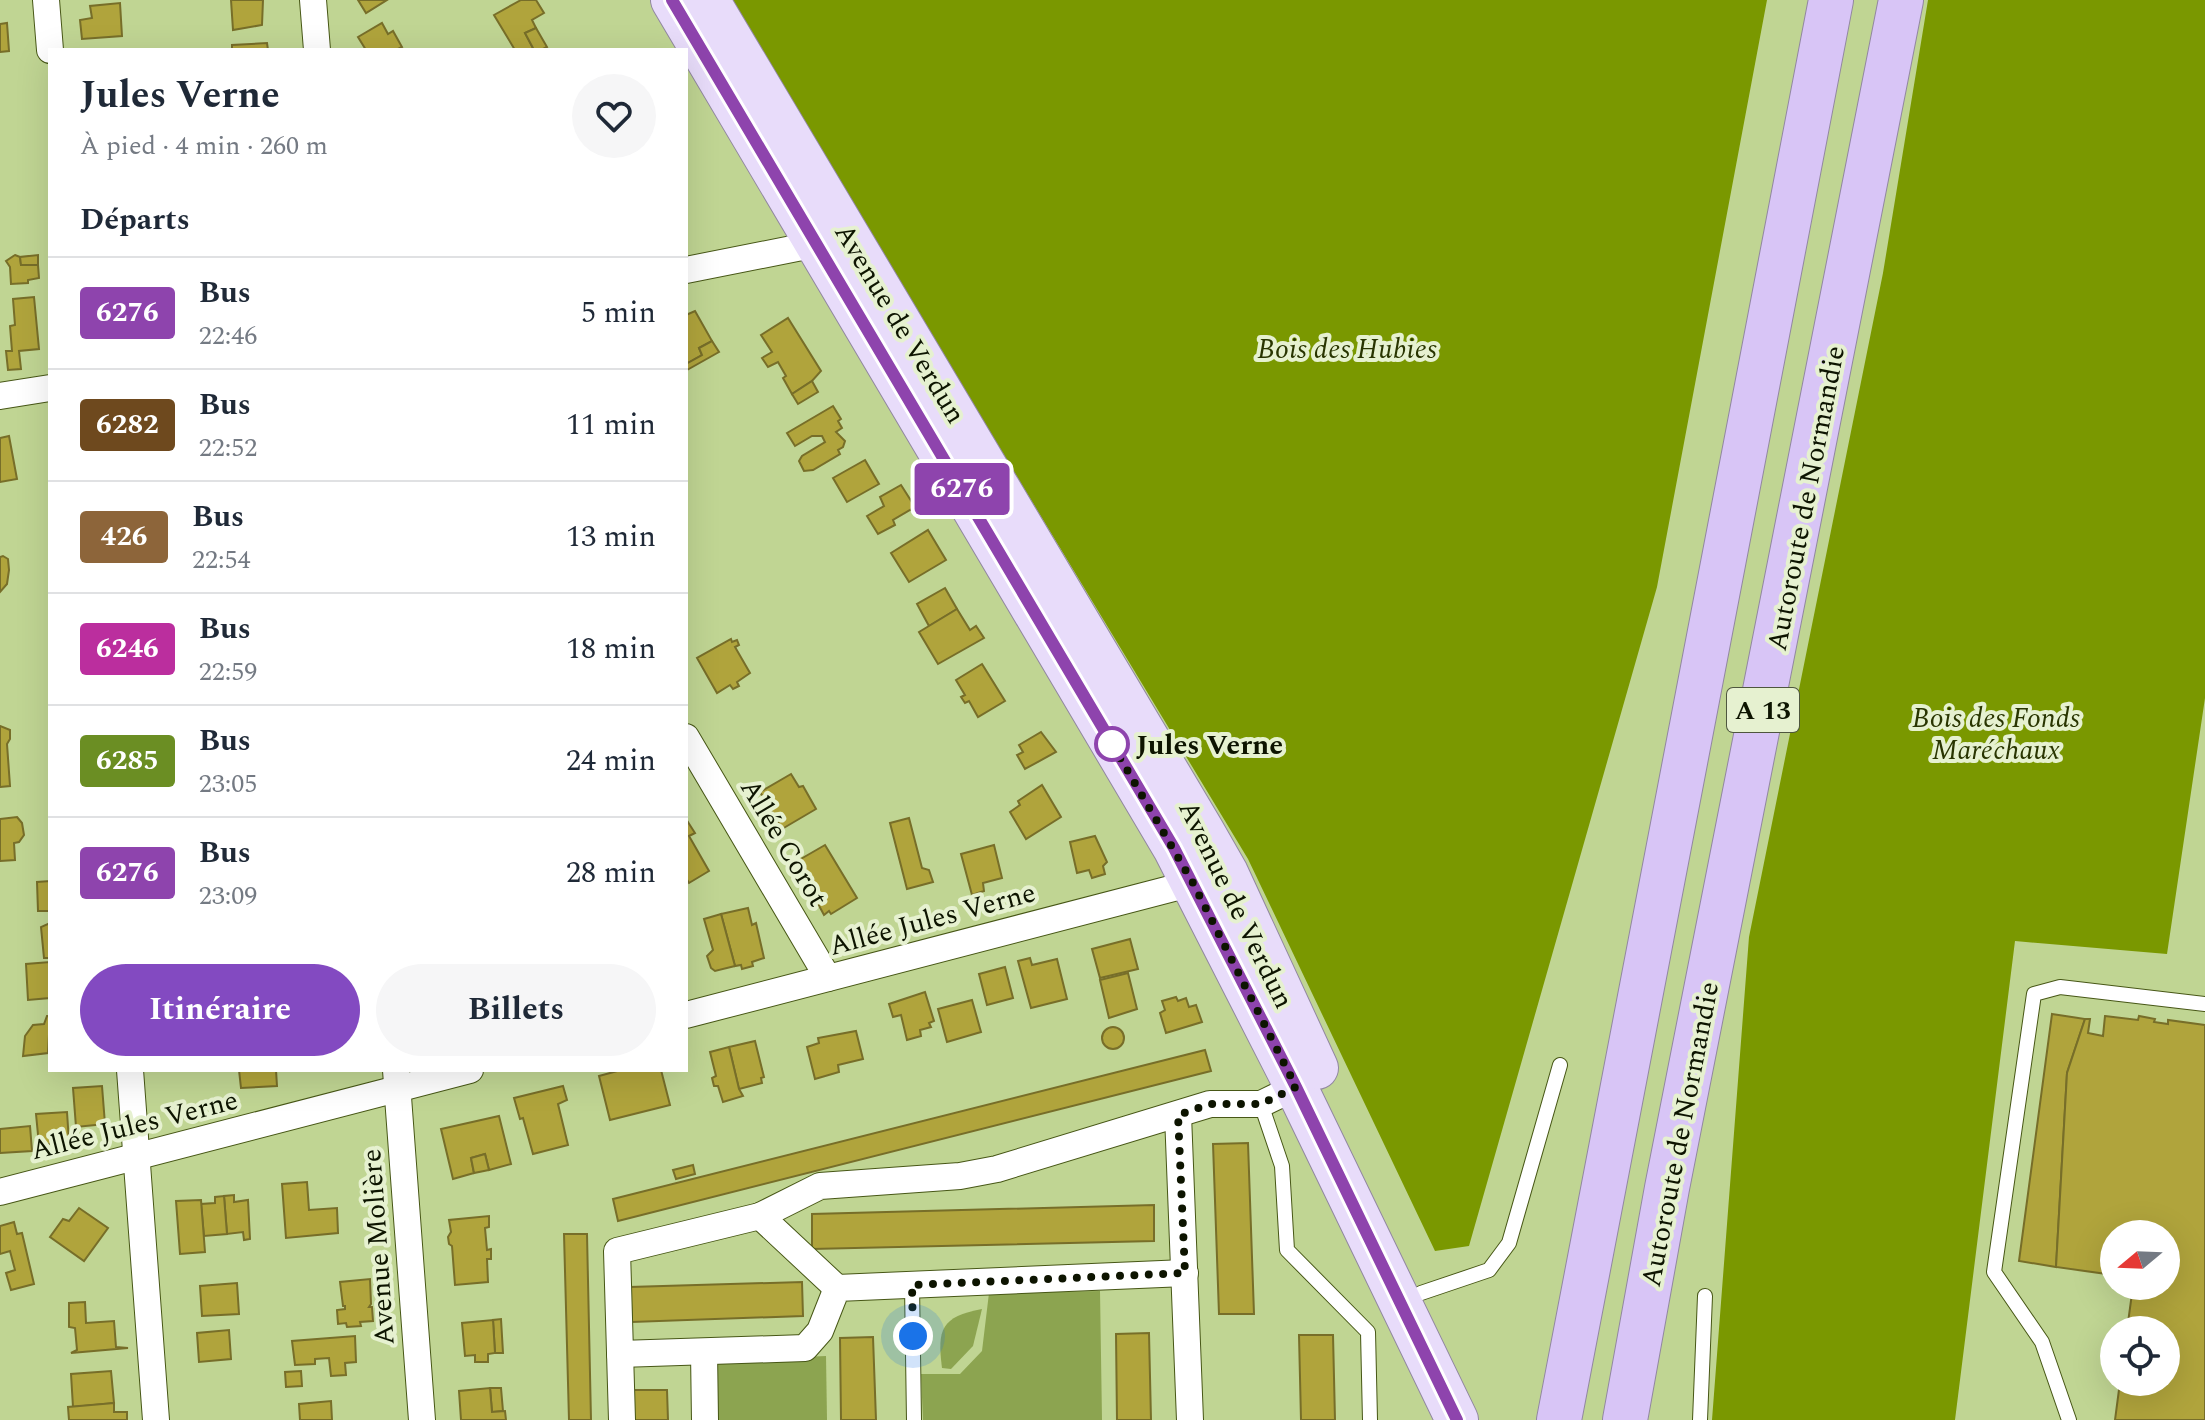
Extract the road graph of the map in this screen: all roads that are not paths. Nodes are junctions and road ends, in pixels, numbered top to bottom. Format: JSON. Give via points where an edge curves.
{"nodes":[{"id":1,"x":46,"y":0,"type":"edge"},
{"id":2,"x":313,"y":0,"type":"edge"},
{"id":3,"x":672,"y":0,"type":"edge"},
{"id":4,"x":708,"y":0,"type":"edge"},
{"id":5,"x":1831,"y":0,"type":"edge"},
{"id":6,"x":1901,"y":0,"type":"edge"},
{"id":7,"x":50,"y":48,"type":"edge"},
{"id":8,"x":317,"y":48,"type":"edge"},
{"id":9,"x":817,"y":244,"type":"junction"},
{"id":10,"x":688,"y":270,"type":"edge"},
{"id":11,"x":48,"y":388,"type":"edge"},
{"id":12,"x":0,"y":396,"type":"edge"},
{"id":13,"x":688,"y":740,"type":"edge"},
{"id":14,"x":1193,"y":883,"type":"junction"},
{"id":15,"x":828,"y":978,"type":"junction"},
{"id":16,"x":2205,"y":1004,"type":"edge"},
{"id":17,"x":688,"y":1014,"type":"edge"},
{"id":18,"x":1560,"y":1065,"type":"dead end"},
{"id":19,"x":130,"y":1072,"type":"edge"},
{"id":20,"x":454,"y":1072,"type":"edge"},
{"id":21,"x":397,"y":1079,"type":"edge"},
{"id":22,"x":1278,"y":1096,"type":"junction"},
{"id":23,"x":1178,"y":1115,"type":"junction"},
{"id":24,"x":137,"y":1158,"type":"junction"},
{"id":25,"x":0,"y":1192,"type":"edge"},
{"id":26,"x":760,"y":1216,"type":"junction"},
{"id":27,"x":1185,"y":1273,"type":"junction"},
{"id":28,"x":912,"y":1285,"type":"junction"},
{"id":29,"x":837,"y":1288,"type":"junction"},
{"id":30,"x":1421,"y":1293,"type":"junction"},
{"id":31,"x":1705,"y":1296,"type":"dead end"},
{"id":32,"x":704,"y":1352,"type":"junction"},
{"id":33,"x":620,"y":1354,"type":"junction"},
{"id":34,"x":156,"y":1420,"type":"edge"},
{"id":35,"x":422,"y":1420,"type":"edge"},
{"id":36,"x":622,"y":1420,"type":"edge"},
{"id":37,"x":705,"y":1420,"type":"edge"},
{"id":38,"x":914,"y":1420,"type":"edge"},
{"id":39,"x":1190,"y":1420,"type":"edge"},
{"id":40,"x":1370,"y":1420,"type":"edge"},
{"id":41,"x":1457,"y":1420,"type":"edge"},
{"id":42,"x":1475,"y":1420,"type":"edge"},
{"id":43,"x":1559,"y":1420,"type":"edge"},
{"id":44,"x":1625,"y":1420,"type":"edge"},
{"id":45,"x":1700,"y":1420,"type":"edge"},
{"id":46,"x":2069,"y":1420,"type":"edge"}],
"edges":[{"from":1,"to":7,"type":"street"},
{"from":2,"to":8,"type":"street"},
{"from":3,"to":9,"type":"main road","name":"Avenue de Verdun"},
{"from":4,"to":30,"type":"main road","name":"Avenue de Verdun","via":[[1212,846]]},
{"from":5,"to":43,"type":"highway","number":"A 13"},
{"from":6,"to":44,"type":"highway","name":"Autoroute de Normandie","number":"A 13"},
{"from":9,"to":10,"type":"street"},
{"from":9,"to":14,"type":"main road","name":"Avenue de Verdun"},
{"from":11,"to":12,"type":"street"},
{"from":13,"to":15,"type":"street","name":"Allée Corot"},
{"from":14,"to":15,"type":"street","name":"Allée Jules Verne"},
{"from":14,"to":22,"type":"main road","name":"Avenue de Verdun"},
{"from":15,"to":17,"type":"street","name":"Allée Jules Verne"},
{"from":16,"to":46,"type":"lane","via":[[2060,987],[2034,994],[1994,1272],[2042,1342]]},
{"from":18,"to":30,"type":"lane","via":[[1509,1243],[1489,1270]]},
{"from":19,"to":24,"type":"street"},
{"from":20,"to":21,"type":"street","name":"Allée Jules Verne"},
{"from":21,"to":24,"type":"street","name":"Allée Jules Verne"},
{"from":21,"to":35,"type":"street","name":"Avenue Molière"},
{"from":22,"to":23,"type":"street","via":[[1210,1104]]},
{"from":22,"to":40,"type":"lane","via":[[1287,1250],[1368,1332]]},
{"from":22,"to":41,"type":"main road","name":"Avenue de Verdun"},
{"from":23,"to":26,"type":"street","via":[[997,1169],[820,1186]]},
{"from":23,"to":27,"type":"street"},
{"from":24,"to":25,"type":"street","name":"Allée Jules Verne"},
{"from":24,"to":34,"type":"street"},
{"from":26,"to":29,"type":"street"},
{"from":26,"to":33,"type":"street","via":[[617,1251]]},
{"from":27,"to":28,"type":"street"},
{"from":27,"to":39,"type":"street"},
{"from":28,"to":29,"type":"street"},
{"from":28,"to":38,"type":"lane"},
{"from":29,"to":32,"type":"street","via":[[820,1331],[805,1348]]},
{"from":30,"to":42,"type":"main road","name":"Avenue de Verdun"},
{"from":31,"to":45,"type":"lane"},
{"from":32,"to":33,"type":"street"},
{"from":32,"to":37,"type":"street"},
{"from":33,"to":36,"type":"street"}]}
